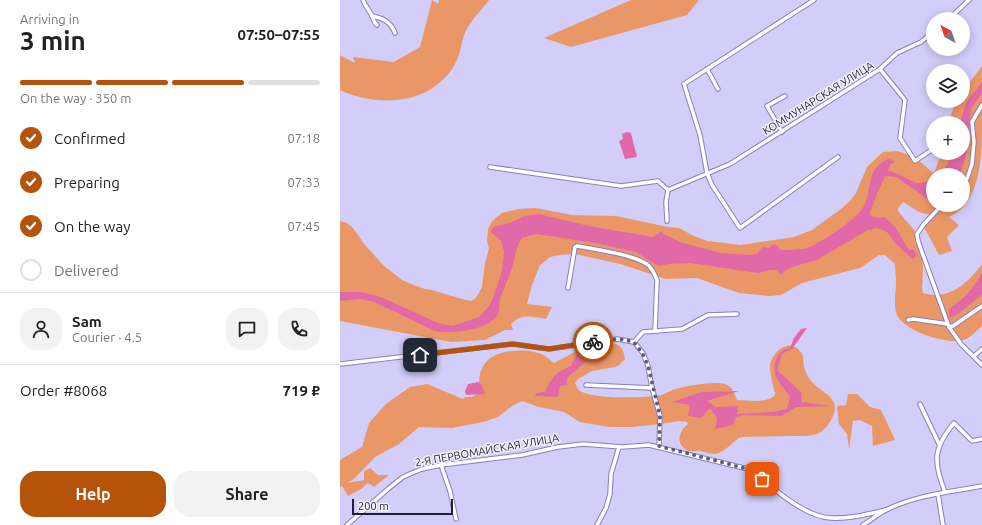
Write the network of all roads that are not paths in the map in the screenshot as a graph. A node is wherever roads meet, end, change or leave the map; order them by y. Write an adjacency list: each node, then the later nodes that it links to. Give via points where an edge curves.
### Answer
1 (364, 0): 5 (street)
2 (814, 0): 9 (street)
3 (969, 0): 4 (street)
4 (956, 12)
5 (372, 16): 6 (street, via 373,22); 7 (street, via 386,20 391,24)
6 (377, 25)
7 (394, 33)
8 (926, 38): 10 (street, КОММУНАРСКАЯ УЛИЦА, via 897,53)
9 (707, 69): 11 (street); 19 (street, via 684,84 700,135)
10 (880, 69): 14 (street, КОММУНАРСКАЯ УЛИЦА); 15 (street, via 905,100 900,138 915,161)
11 (718, 89)
12 (785, 96): 14 (street, via 767,106)
13 (981, 107): 18 (street, via 972,122 974,142)
14 (782, 132): 19 (street, КОММУНАРСКАЯ УЛИЦА, via 730,164)
15 (926, 154)
16 (838, 157): 19 (street, via 740,228)
17 (490, 167): 20 (street, via 620,186 658,181)
18 (970, 170)
19 (707, 173): 20 (street, КОММУНАРСКАЯ УЛИЦА)
20 (668, 190): 22 (street)
21 (935, 212): 27 (street, via 917,234)
22 (667, 221)
23 (568, 288): 28 (street, via 574,247 639,260 649,266 657,280)
24 (982, 306): 27 (street, via 953,326)
25 (737, 314): 28 (street, via 708,315 682,329)
26 (908, 320): 27 (street)
27 (949, 325): 31 (street, via 961,344)
28 (656, 331): 29 (street, via 643,332)
29 (634, 342): 32 (street, via 617,339 549,349 513,344); 35 (street, via 648,366)
30 (982, 349): 31 (street)
31 (974, 356): 33 (street)
32 (340, 364)
33 (982, 365)
34 (586, 385): 35 (street)
35 (652, 388): 39 (street, via 660,416)
36 (920, 404): 38 (street)
37 (982, 439): 38 (street, via 972,441 954,423)
38 (939, 444): 43 (street, via 937,459 940,480)
39 (659, 446): 40 (street, 2-Я ПЕРВОМАЙСКАЯ УЛИЦА); 45 (street, 2-Я ПЕРВОМАЙСКАЯ УЛИЦА, via 755,472 793,502 823,517 845,517)
40 (619, 447): 41 (street, 2-Я ПЕРВОМАЙСКАЯ УЛИЦА, via 596,444 570,445 522,455); 48 (street, via 611,474 608,501)
41 (441, 465): 46 (street); 47 (street, 2-Я ПЕРВОМАЙСКАЯ УЛИЦА, via 403,477)
42 (982, 486): 43 (street)
43 (945, 492): 44 (street)
44 (938, 494): 45 (street); 50 (street)
45 (886, 510): 49 (street)
46 (456, 519)
47 (347, 525)
48 (597, 525)
49 (863, 525)
50 (943, 525)

